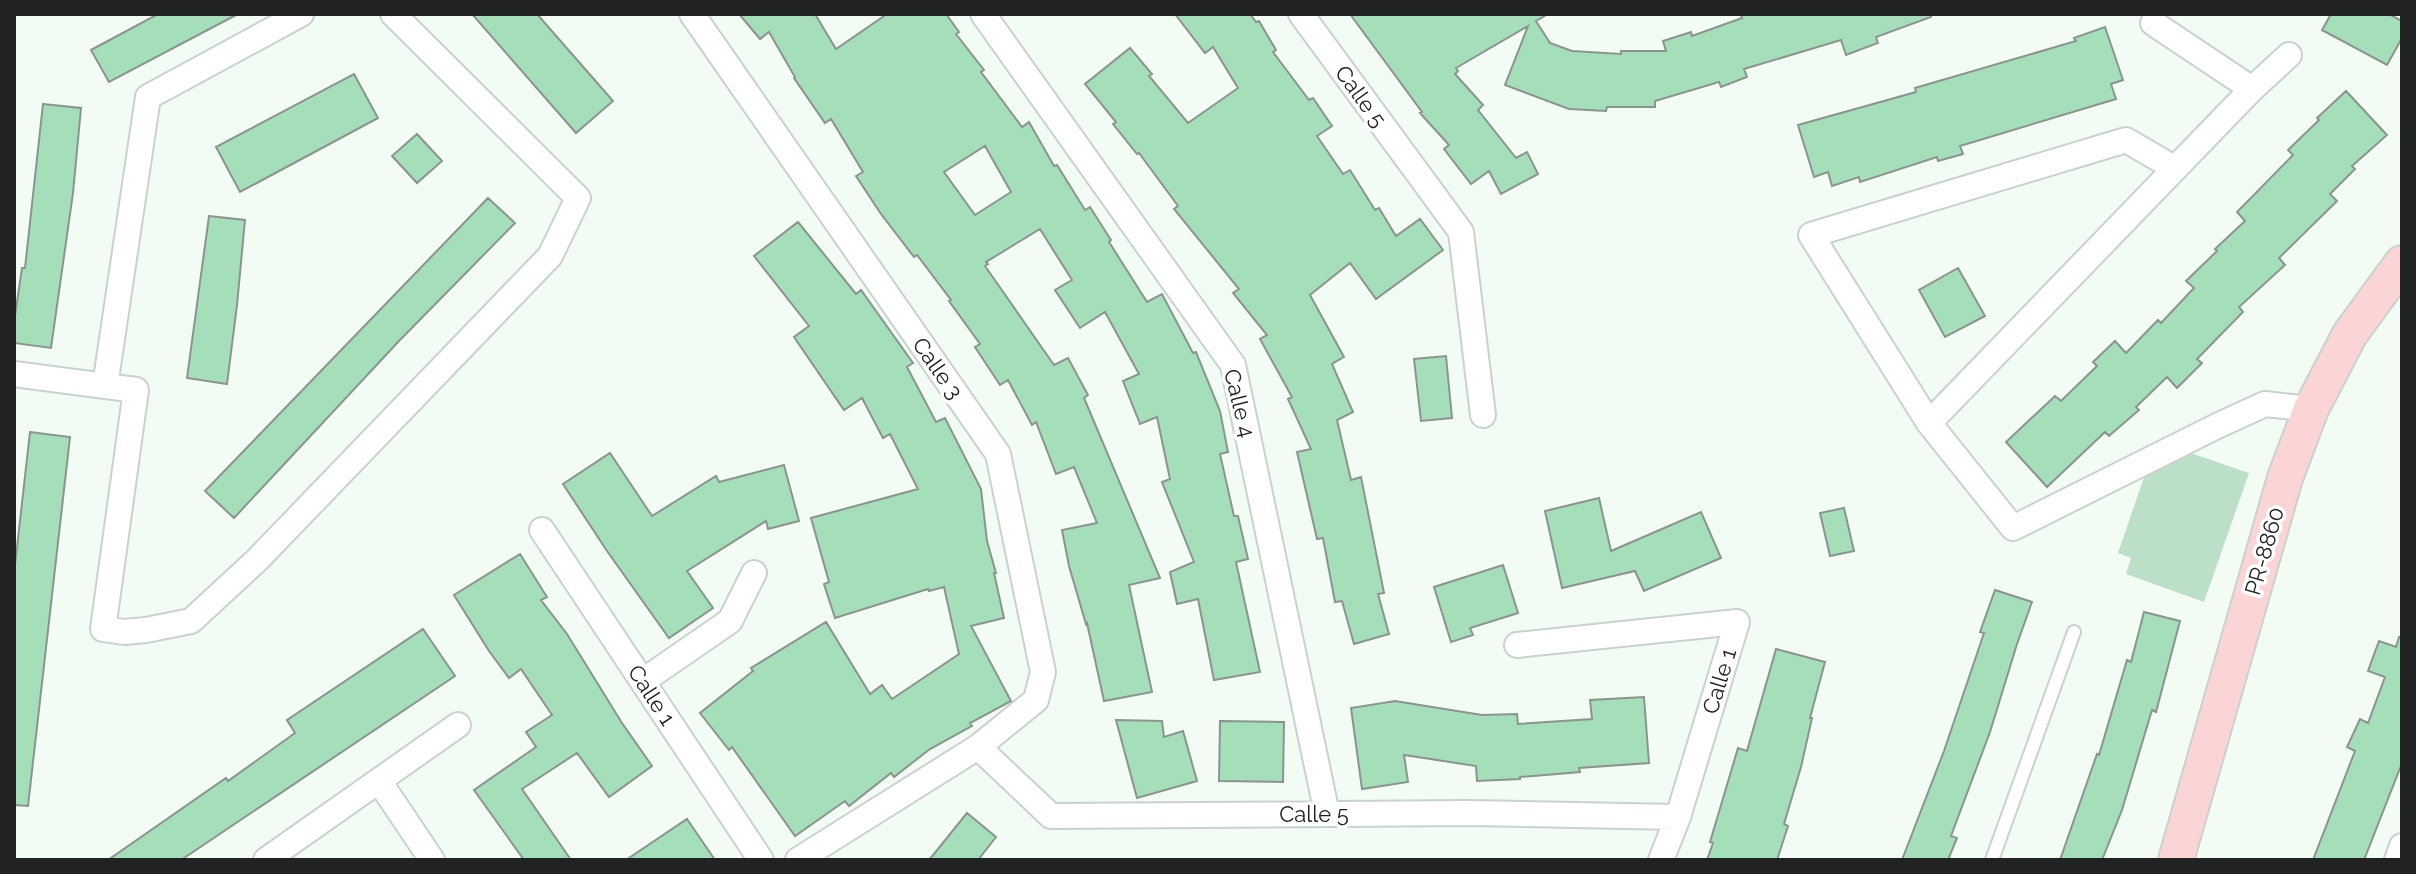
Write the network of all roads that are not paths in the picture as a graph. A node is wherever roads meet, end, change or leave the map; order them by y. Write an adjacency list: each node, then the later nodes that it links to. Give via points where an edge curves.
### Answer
1 (301, 14): 12 (street, via 148,97)
2 (393, 14): 12 (street, via 578,198 550,256 257,560 191,621 125,632 103,629 136,390)
3 (692, 14): 22 (street, Calle 3, via 998,454 1043,672 1036,700)
4 (983, 14): 24 (street, Calle 4, via 1233,365)
5 (1301, 14): 14 (street, Calle 5, via 1461,232)
6 (2153, 23): 8 (street)
7 (2289, 55): 8 (street)
8 (2252, 89): 9 (street)
9 (2174, 168): 15 (street); 15 (street, via 2126,140 1811,235)
10 (2402, 263): 13 (street, PR-8860 / PR-8860, via 2350,334)
11 (14, 374): 12 (street)
12 (105, 386)
13 (2311, 409): 15 (street, via 2265,404 2013,528); 33 (street, PR-8860 / PR-8860, via 2285,478)
14 (1483, 415)
15 (1929, 423)
16 (542, 530): 20 (street, Calle 1)
17 (754, 573): 20 (street, via 730,621)
18 (2074, 632): 32 (lane)
19 (1517, 645): 25 (street, Calle 1, via 1737,622)
20 (643, 681): 29 (street, Calle 1)
21 (458, 725): 23 (street)
22 (978, 747): 24 (street, Calle 5, via 1051,816); 30 (street, Calle 3)
23 (379, 781): 27 (street); 28 (street)
24 (1327, 814): 25 (street, Calle 5)
25 (1678, 817): 31 (street, Calle 1)
26 (2402, 846): 34 (street)
27 (266, 860)
28 (432, 860)
29 (761, 860)
30 (798, 860)
31 (1661, 860)
32 (1992, 860)
33 (2176, 860)
34 (2397, 860)

